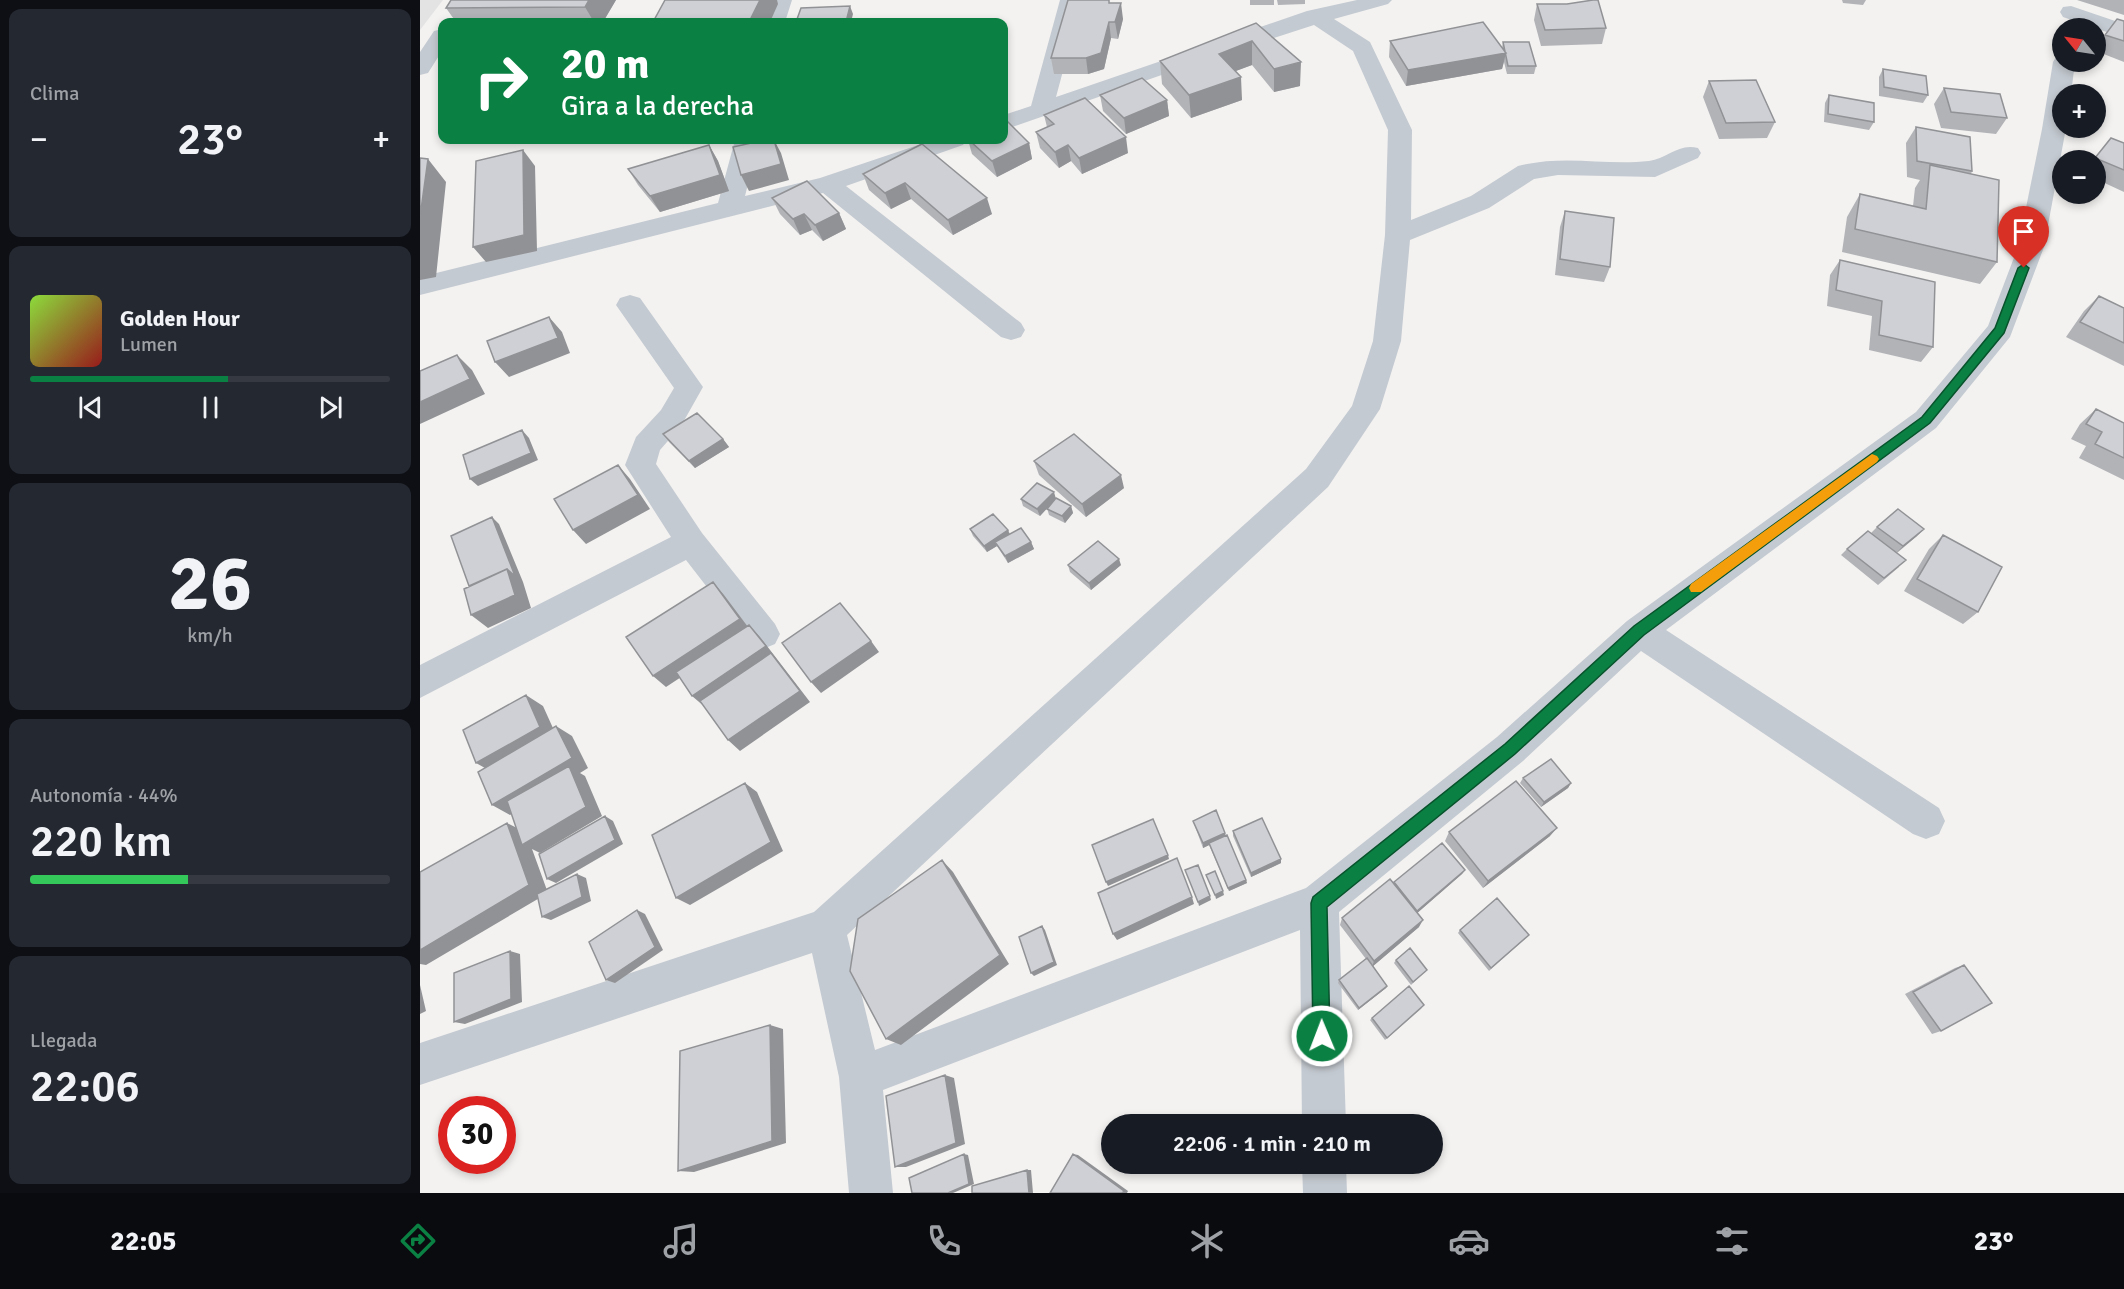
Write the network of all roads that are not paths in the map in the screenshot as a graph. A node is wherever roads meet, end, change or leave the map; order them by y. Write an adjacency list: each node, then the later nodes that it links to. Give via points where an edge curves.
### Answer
1 (781, 0): 6 (street)
2 (1071, 0): 11 (street)
3 (1382, 0): 5 (street)
4 (2070, 13): 7 (street)
5 (1316, 16): 11 (street); 18 (street, via 1362,47 1400,130)
6 (777, 18)
7 (2124, 31)
8 (438, 42): 9 (street)
9 (420, 68)
10 (2063, 72): 23 (street, via 2031,247 2000,330 1926,420)
11 (1041, 110): 12 (street)
12 (1008, 122)
13 (746, 144): 17 (street)
14 (943, 144): 16 (street)
15 (1689, 153): 18 (street, via 1655,169 1558,166 1527,172 1480,202)
16 (827, 184): 17 (street); 21 (street)
17 (730, 207): 19 (street)
18 (1398, 235): 28 (street, via 1387,341 1365,409 1317,478)
19 (420, 286)
20 (630, 305): 22 (street, via 689,387 671,418 647,445 640,465)
21 (1011, 330)
22 (691, 542): 24 (street); 25 (street)
23 (1639, 631): 26 (street); 27 (street, via 1510,749)
24 (763, 634)
25 (420, 682)
26 (1926, 821)
27 (1319, 903): 30 (street); 31 (street)
28 (826, 928): 29 (street); 30 (street)
29 (420, 1064)
30 (860, 1077): 33 (street)
31 (1324, 1114)
32 (1324, 1174): 34 (street)
33 (871, 1193)
34 (1325, 1193)

